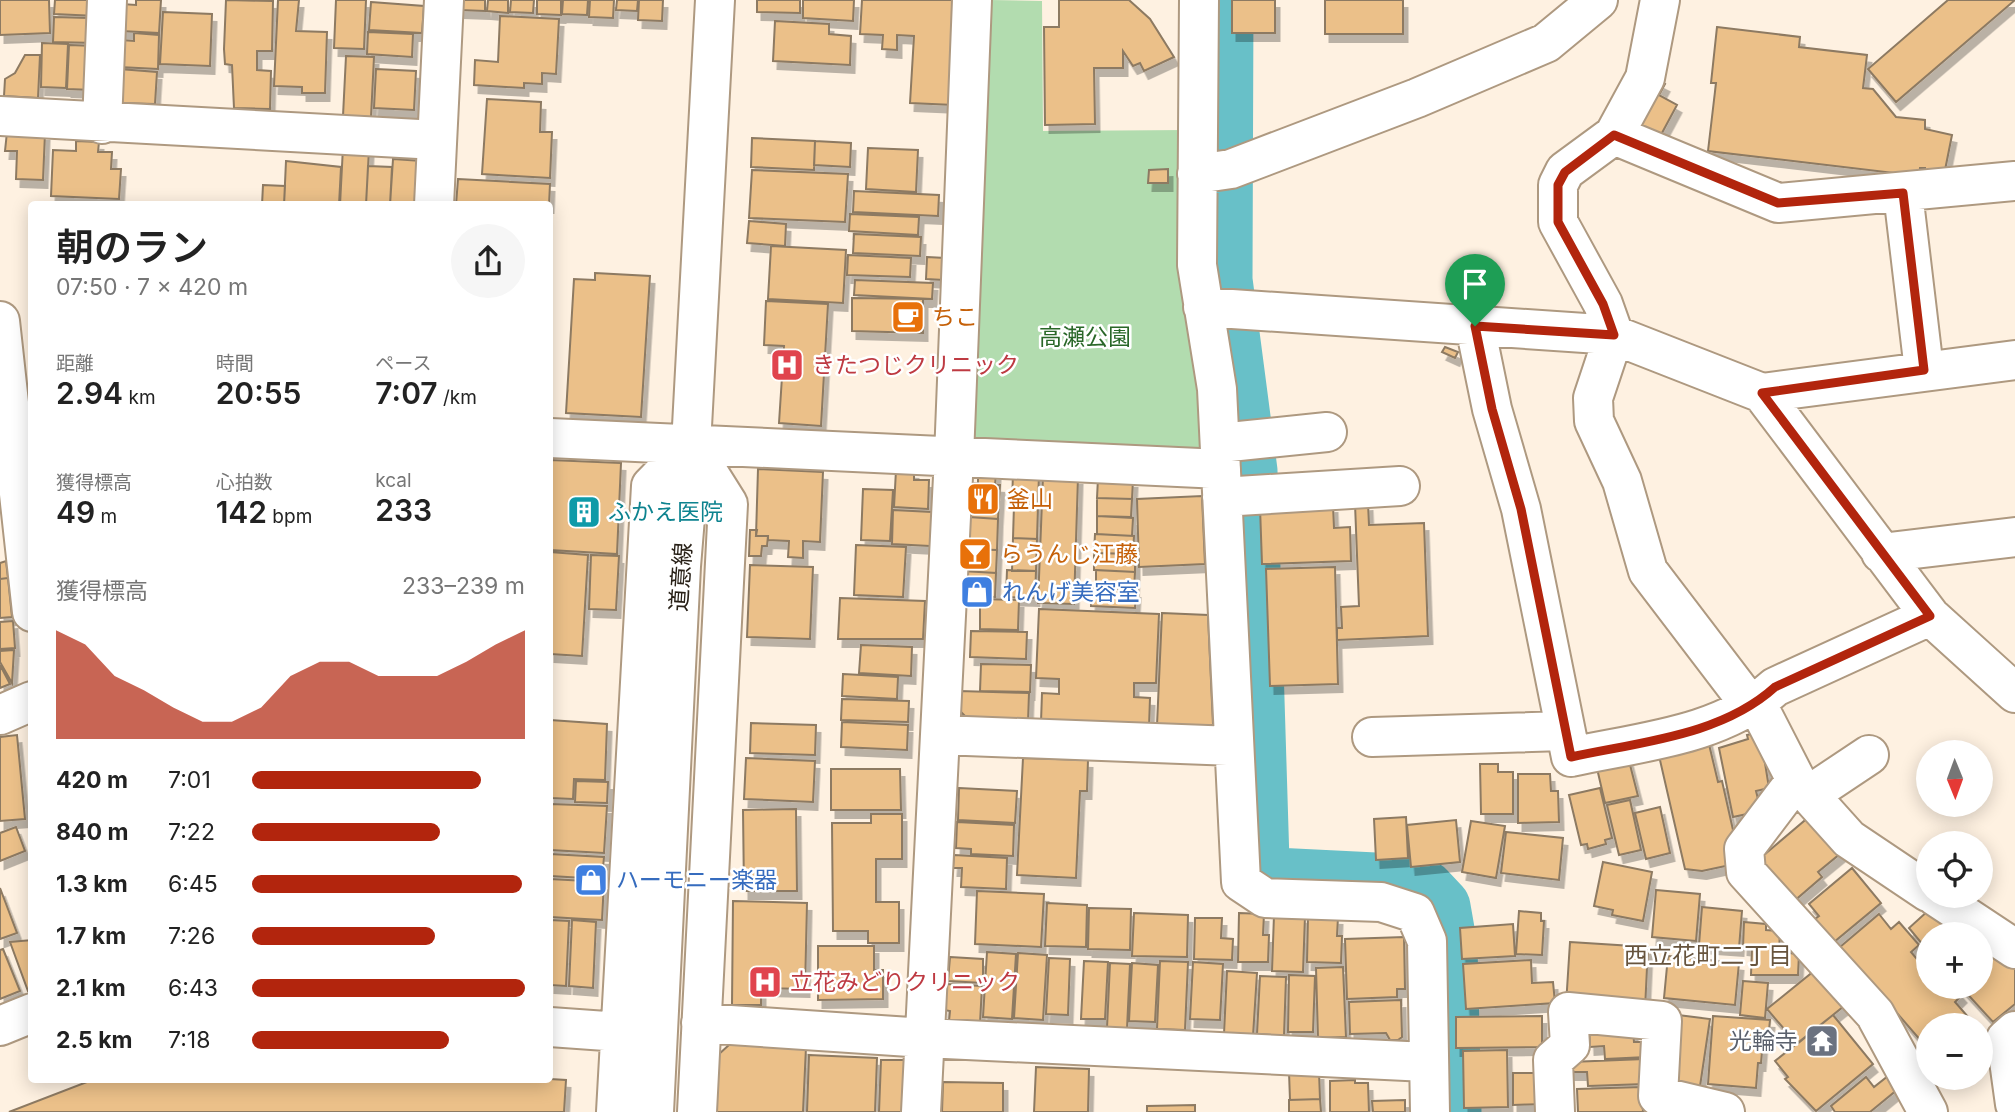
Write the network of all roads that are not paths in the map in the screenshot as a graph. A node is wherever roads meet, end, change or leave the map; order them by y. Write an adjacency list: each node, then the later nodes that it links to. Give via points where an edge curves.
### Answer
1 (107, 0): 9 (street)
2 (444, 0): 11 (street)
3 (715, 0): 26 (street, 道意線)
4 (972, 0): 27 (street)
5 (1199, 0): 12 (street)
6 (1598, 0): 12 (street, via 1546,43 1417,98)
7 (1660, 0): 10 (street, via 1645,78)
8 (0, 116): 9 (street)
9 (102, 124): 11 (street)
10 (1614, 135): 14 (street, via 1778,203); 19 (street, via 1565,172 1558,185 1558,222 1603,304)
11 (438, 140): 15 (street)
12 (1212, 172): 16 (street, via 1197,265)
13 (2015, 181): 14 (street)
14 (1903, 193): 21 (street)
15 (434, 201)
16 (1216, 308): 18 (street); 28 (street, via 1217,389)
17 (0, 321): 23 (street)
18 (1475, 326): 19 (street); 38 (street, via 1492,409 1521,509)
19 (1614, 335): 22 (street); 36 (street, via 1593,398 1594,421 1622,481 1648,571 1741,693)
20 (2015, 360): 21 (street)
21 (1924, 370): 22 (street)
22 (1762, 393): 31 (street)
23 (13, 415): 32 (street)
24 (1327, 432): 28 (street)
25 (553, 438): 26 (street)
26 (691, 445): 27 (street); 48 (street, via 728,504); 52 (street, via 651,486); 57 (street, 道意線)
27 (954, 457): 28 (street); 39 (street)
28 (1235, 470): 29 (street); 41 (street)
29 (1400, 486)
30 (2015, 537): 31 (street)
31 (1881, 553): 33 (street)
32 (28, 571)
33 (1930, 616): 34 (street); 36 (street, via 1775,687)
34 (2014, 690)
35 (28, 703): 37 (street)
36 (1757, 704): 38 (street, via 1706,726 1571,757); 43 (street)
37 (0, 715)
38 (1564, 731): 40 (street)
39 (940, 735): 41 (street); 53 (street)
40 (1372, 737)
41 (1234, 746): 54 (street, via 1241,882 1265,898 1381,902 1415,913 1427,941)
42 (1869, 755): 43 (street)
43 (1802, 788): 44 (street, via 1849,839); 63 (street, via 1744,849 1746,872 1875,1014)
44 (1916, 884)
45 (1956, 908): 46 (street)
46 (2012, 940)
47 (28, 1015): 49 (street)
48 (701, 1023): 53 (street); 58 (street)
49 (0, 1026)
50 (553, 1027): 52 (street)
51 (2015, 1031): 55 (street, via 2006,1039)
52 (620, 1032): 56 (street)
53 (925, 1038): 54 (street); 59 (street)
54 (1427, 1062): 60 (street)
55 (2015, 1104)
56 (616, 1112)
57 (654, 1112)
58 (697, 1112)
59 (921, 1112)
60 (1430, 1112)
61 (1555, 1112): 62 (street, via 1553,1060 1570,1045 1568,1012 1662,1021 1658,1096)
62 (1725, 1112)
63 (1928, 1112)

